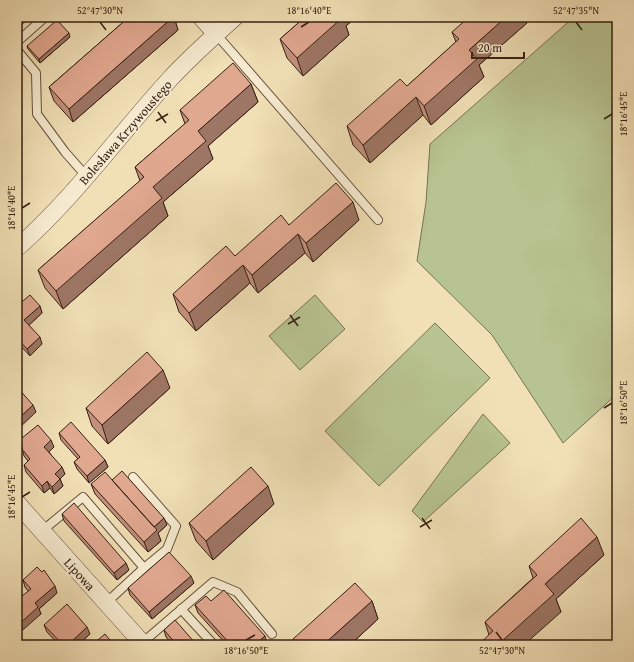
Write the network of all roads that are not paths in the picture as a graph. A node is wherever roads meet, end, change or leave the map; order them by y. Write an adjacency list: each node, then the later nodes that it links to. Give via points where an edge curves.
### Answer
1 (201, 17): 4 (street)
2 (235, 17): 4 (street, Bolesława Krzywoustego)
3 (44, 18): 5 (lane)
4 (216, 34): 7 (street, Bolesława Krzywoustego, via 170,79); 8 (lane)
5 (17, 42)
6 (17, 50): 7 (lane, via 36,73 37,114)
7 (87, 177): 9 (street, Bolesława Krzywoustego, via 42,227)
8 (378, 220)
9 (17, 248)
10 (133, 477): 13 (lane, via 176,526 167,549)
11 (17, 504): 12 (street, Lipowa)
12 (42, 532): 13 (lane, via 83,497); 14 (street, Lipowa)
13 (144, 568): 14 (lane)
14 (106, 603): 17 (street, Lipowa)
15 (181, 609): 16 (lane, via 212,582 236,592); 17 (lane); 18 (lane)
16 (272, 634)
17 (143, 644)
18 (214, 645)

